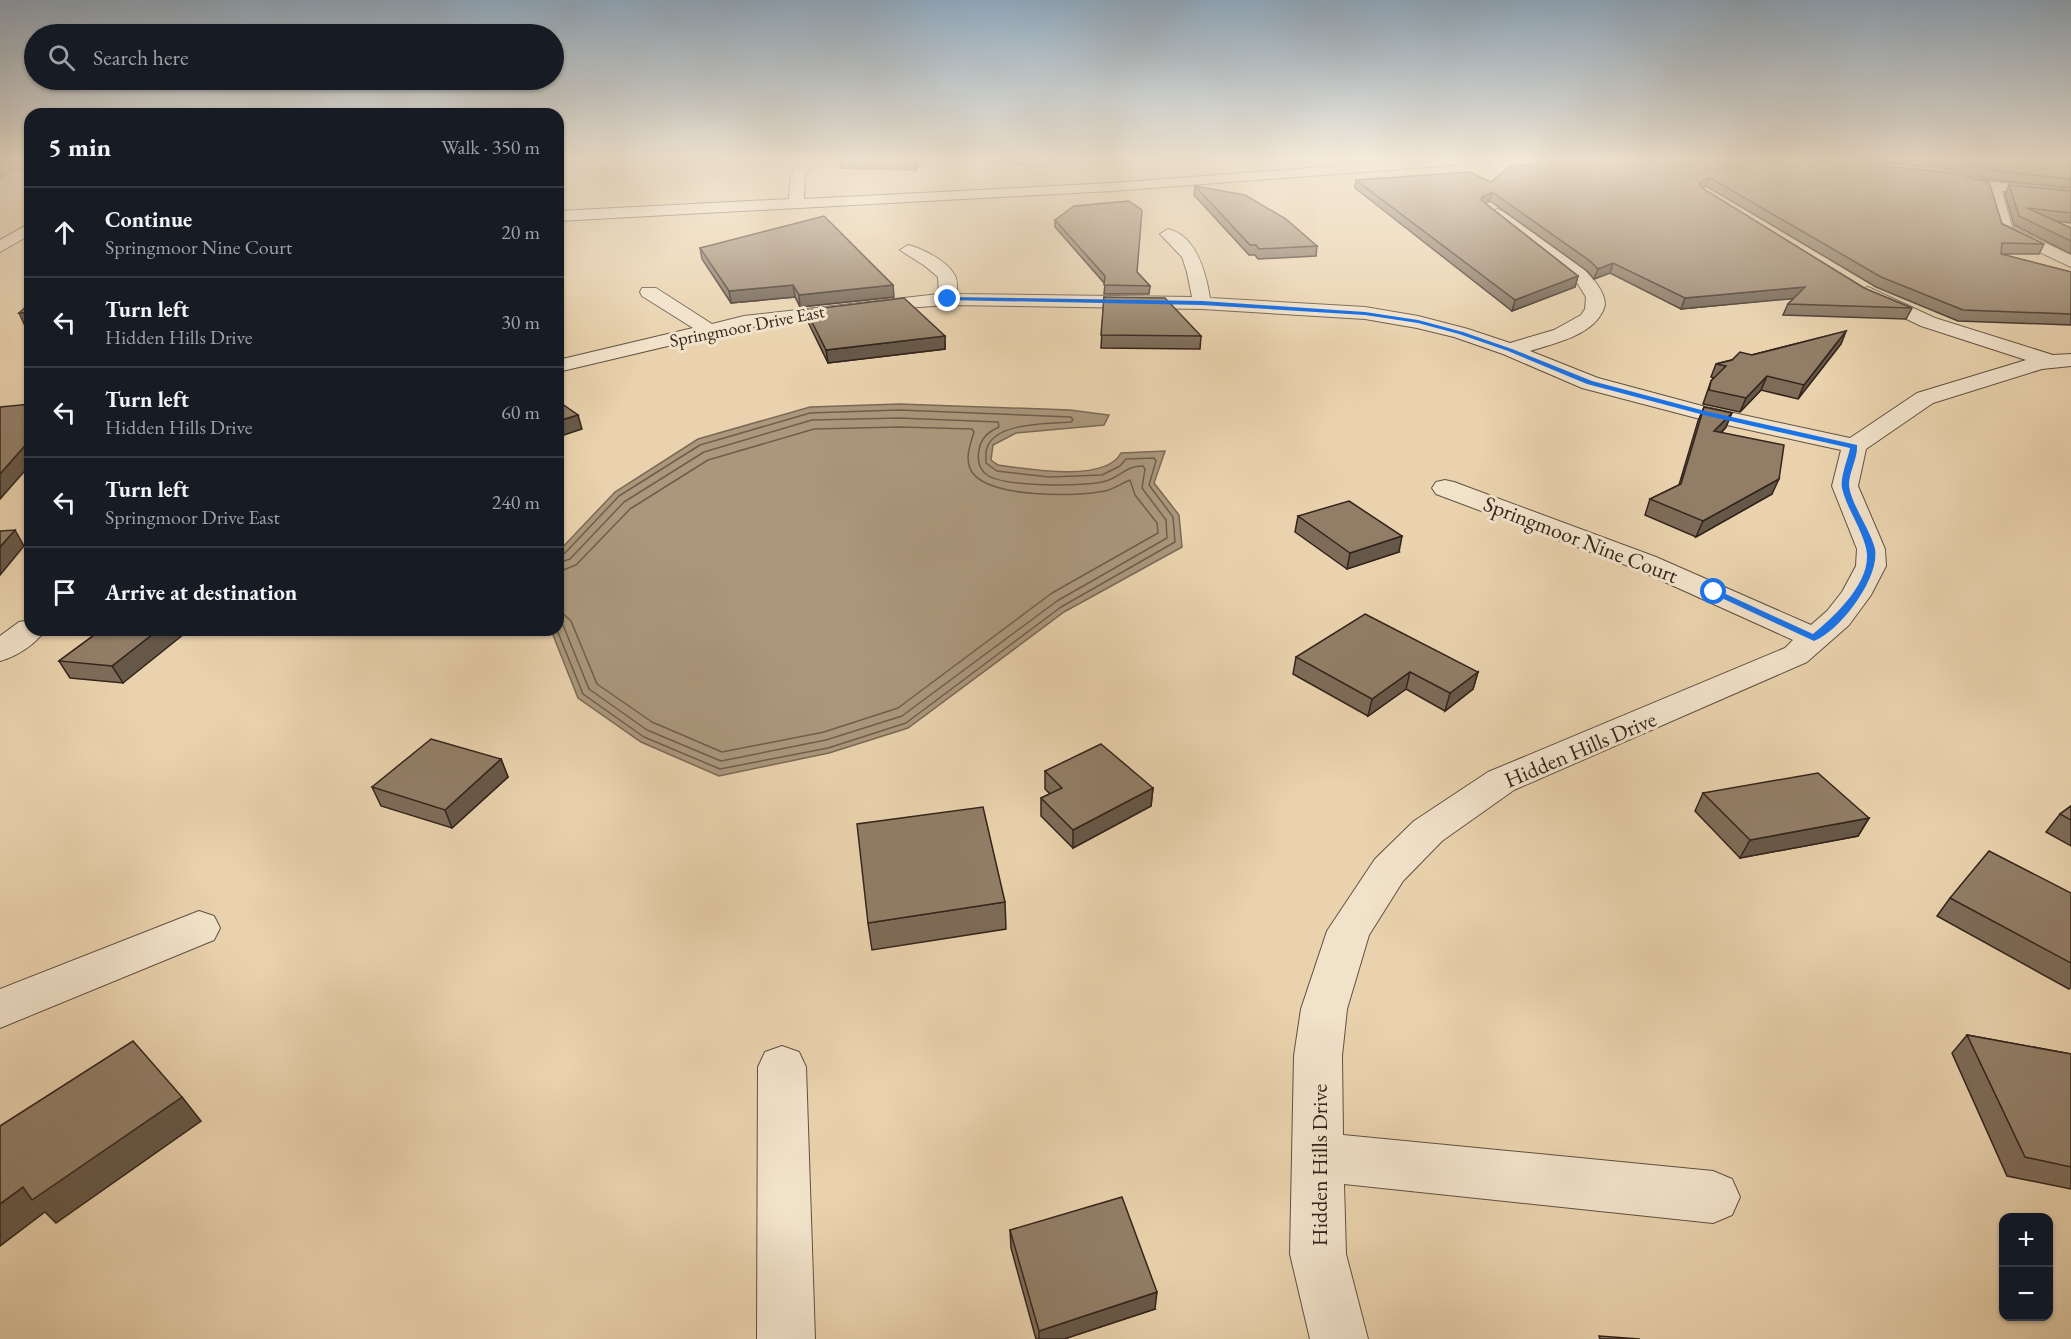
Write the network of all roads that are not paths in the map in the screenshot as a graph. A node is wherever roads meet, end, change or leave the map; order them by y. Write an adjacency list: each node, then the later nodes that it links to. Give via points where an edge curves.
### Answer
1 (1505, 220): 14 (street, via 1580,277 1593,291 1596,301 1594,311 1582,323)
2 (2002, 220): 8 (street, via 2005,230)
3 (24, 232): 6 (street)
4 (1168, 234): 12 (street, via 1195,262)
5 (24, 241): 6 (street)
6 (4, 244)
7 (908, 250): 11 (street, via 947,276)
8 (2071, 262)
9 (1849, 281): 15 (street, via 1928,322)
10 (650, 292): 13 (street)
11 (948, 299): 12 (street, Springmoor Drive East); 13 (street, Springmoor Drive East, via 829,310)
12 (1202, 303): 14 (street, Springmoor Drive East, via 1365,313 1418,322)
13 (709, 330): 16 (street, Springmoor Drive East)
14 (1510, 350): 17 (street, Springmoor Drive East, via 1590,383)
15 (2061, 361): 17 (street, via 1925,398)
16 (564, 365)
17 (1854, 446): 20 (street, Hidden Hills Drive, via 1845,486 1871,549 1871,566 1850,603)
18 (1445, 488): 20 (street, Springmoor Nine Court, via 1646,563)
19 (24, 633): 21 (street)
20 (1814, 638): 25 (street, Hidden Hills Drive, via 1796,655 1751,676 1501,781 1428,831 1389,870 1349,931 1324,1009 1318,1056)
21 (0, 651)
22 (199, 928): 23 (street)
23 (0, 1009)
24 (783, 1068): 27 (street)
25 (1319, 1157): 26 (street); 28 (street, Hidden Hills Drive, via 1318,1254)
26 (1713, 1197)
27 (786, 1339)
28 (1339, 1339)

